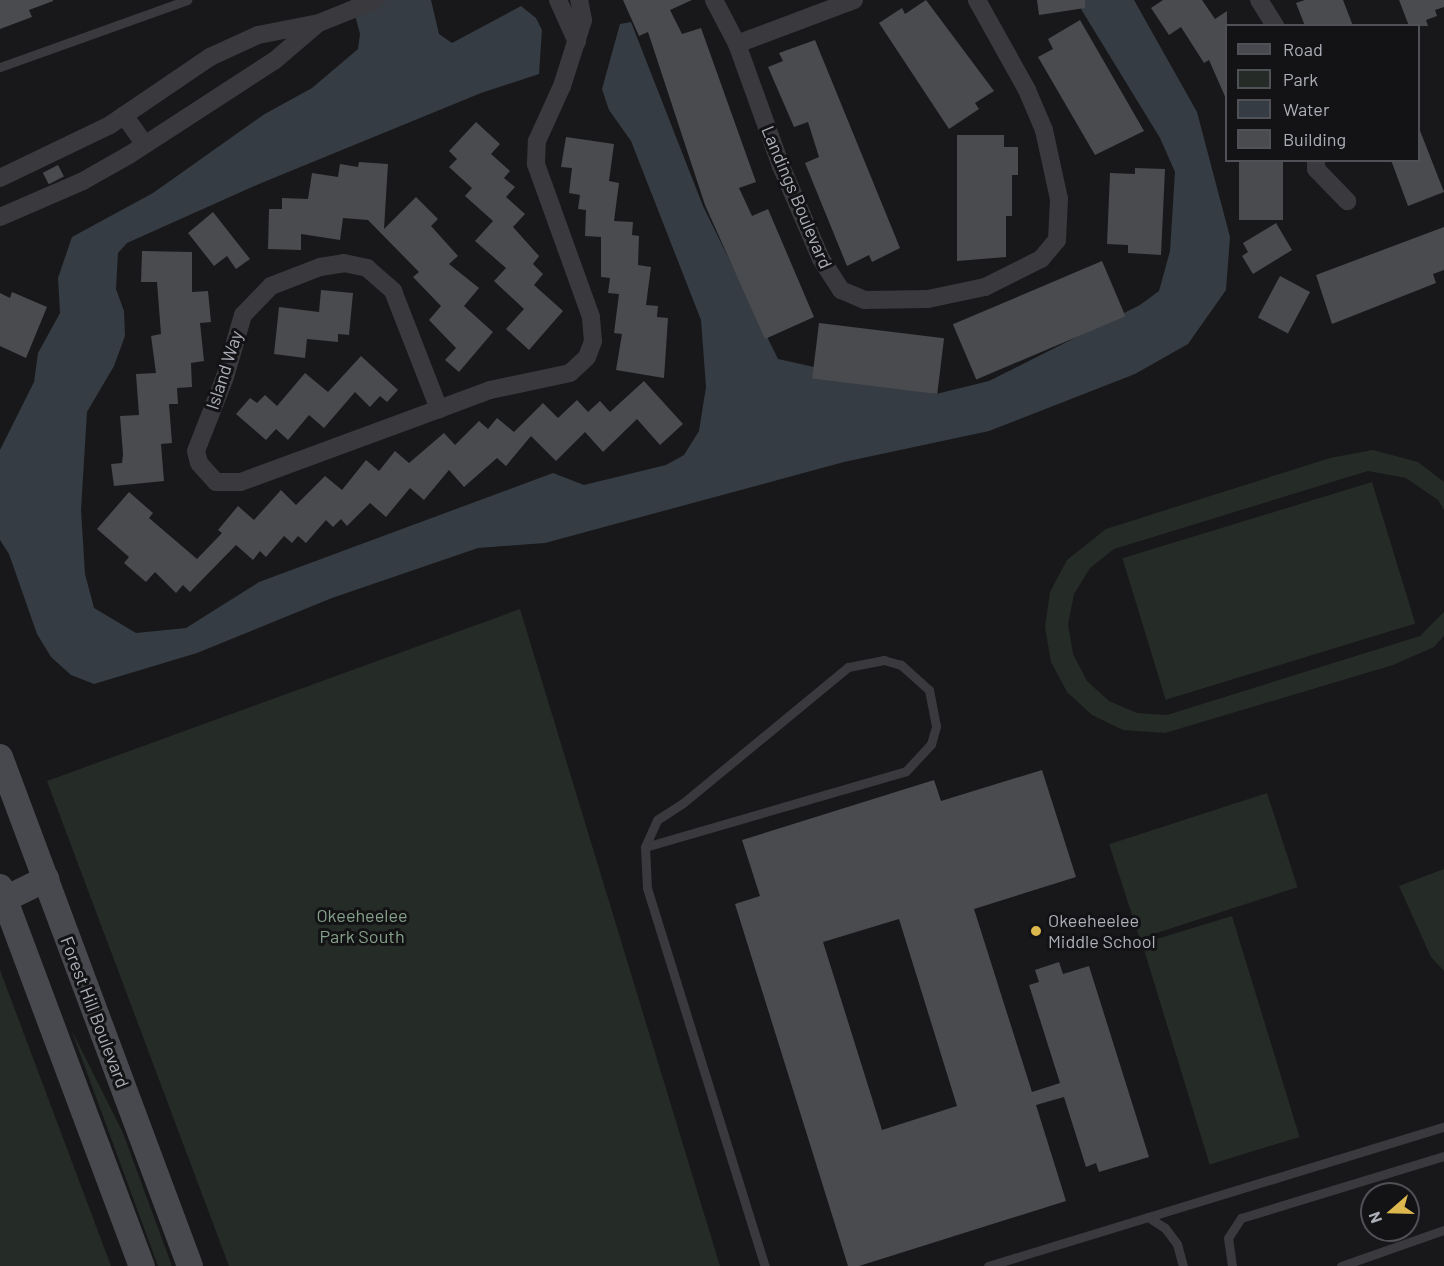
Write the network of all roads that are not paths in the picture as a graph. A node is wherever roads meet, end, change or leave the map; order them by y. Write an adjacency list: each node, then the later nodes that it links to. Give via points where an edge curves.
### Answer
1 (187, 0): 13 (lane)
2 (376, 0): 9 (street)
3 (558, 0): 11 (street)
4 (579, 0): 11 (street, Island Way, via 583,20)
5 (714, 0): 12 (street, Landings Boulevard)
6 (854, 0): 12 (street)
7 (977, 0): 12 (street, Landings Boulevard, via 1027,90 1044,130 1055,171 1060,227 1051,251 1041,259 957,295 865,300 842,290 820,259)
8 (1259, 0): 10 (street)
9 (319, 23): 14 (street, via 258,35 210,57); 15 (street, via 274,61)
10 (1274, 24)
11 (577, 42): 20 (street, Island Way, via 537,141 536,164 591,316 593,341 587,357 570,373 490,390)
12 (737, 44)
13 (0, 68)
14 (124, 115): 15 (street); 17 (street, via 66,149)
15 (144, 144): 19 (street, via 83,181)
16 (1316, 162): 18 (street, via 1316,169)
17 (0, 178)
18 (1347, 201)
19 (0, 217)
20 (439, 409): 20 (street, Island Way, via 241,482 216,482 199,464 199,438 222,386 243,315 271,286 332,263 367,268 393,291)
21 (0, 757): 23 (main road, Forest Hill Boulevard)
22 (645, 847): 22 (lane, via 906,771 931,744 936,726 928,690 902,665 884,660 848,667 684,803 657,820); 31 (lane, via 647,888)
23 (46, 879): 24 (main road); 30 (main road, Forest Hill Boulevard)
24 (2, 893): 29 (main road)
25 (1444, 1127): 27 (lane)
26 (1444, 1156): 34 (lane, via 1241,1218 1228,1238)
27 (1148, 1217): 32 (lane); 33 (lane, via 1165,1228 1177,1244)
28 (1444, 1230): 35 (lane)
29 (142, 1266)
30 (190, 1266)
31 (765, 1266)
32 (988, 1266)
33 (1183, 1266)
34 (1232, 1266)
35 (1341, 1266)

